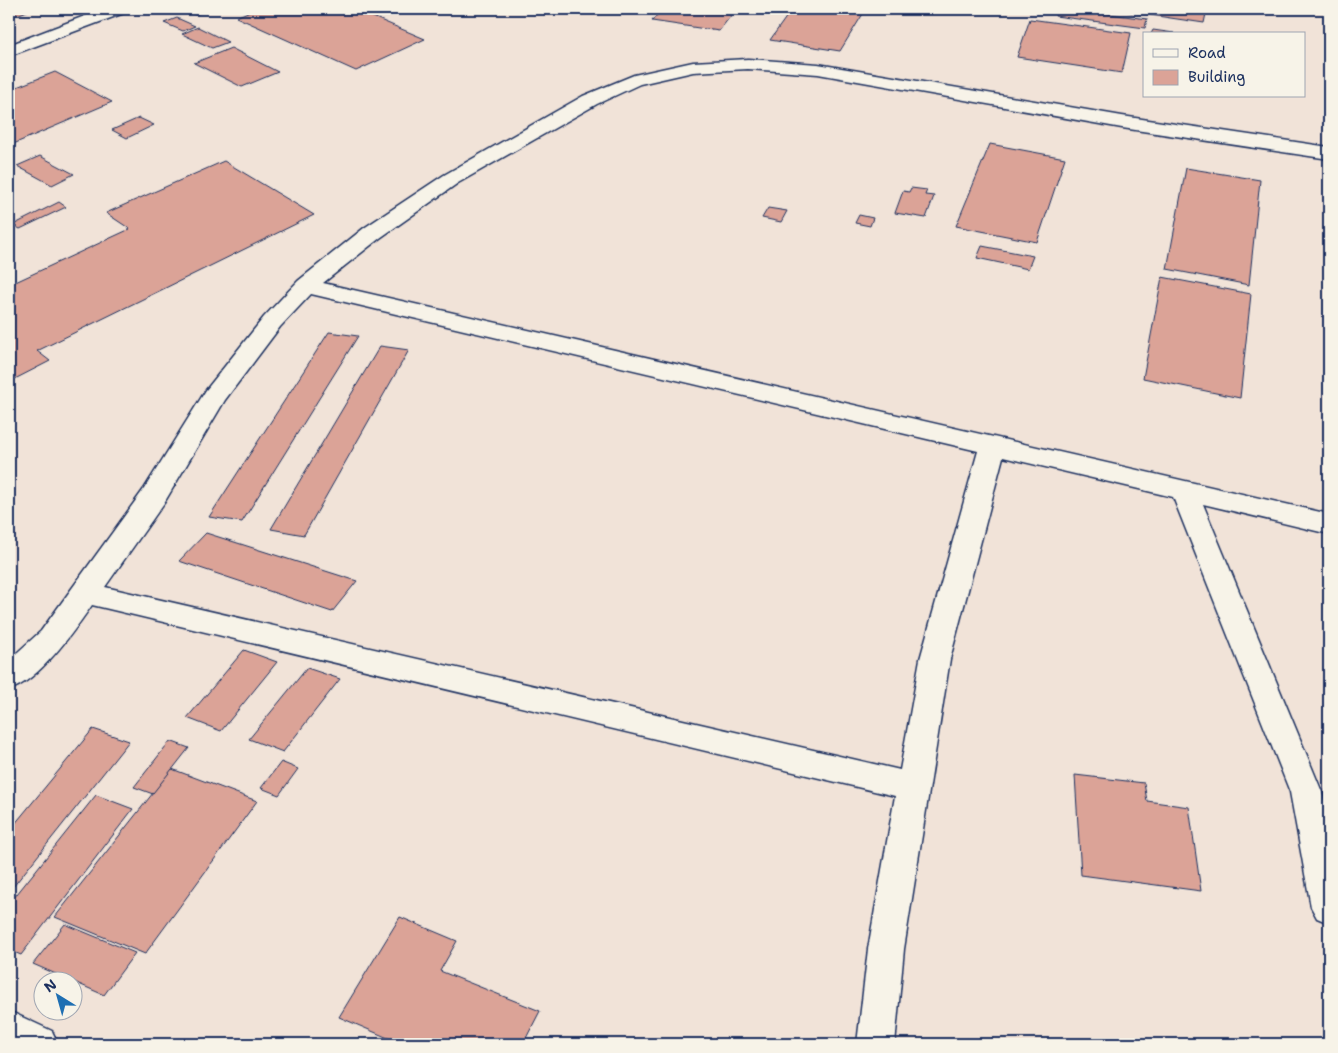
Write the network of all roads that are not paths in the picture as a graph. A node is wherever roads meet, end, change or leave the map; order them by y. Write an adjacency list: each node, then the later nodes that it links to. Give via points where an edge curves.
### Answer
1 (118, 9): 2 (street)
2 (9, 51)
3 (1329, 153): 4 (street, via 1122,122 818,69 748,64 693,67 634,80 542,127 451,179 372,233)
4 (306, 286): 5 (street); 8 (street, via 272,322 215,396 154,496)
5 (993, 446): 6 (street); 10 (street, via 936,659)
6 (1184, 490): 7 (street); 11 (street, via 1306,792)
7 (1329, 524)
8 (85, 593): 9 (street, via 52,639); 10 (street)
9 (9, 678)
10 (914, 787): 14 (street, via 886,949)
11 (1329, 907)
12 (9, 1029): 13 (street)
13 (39, 1044)
14 (876, 1044)

